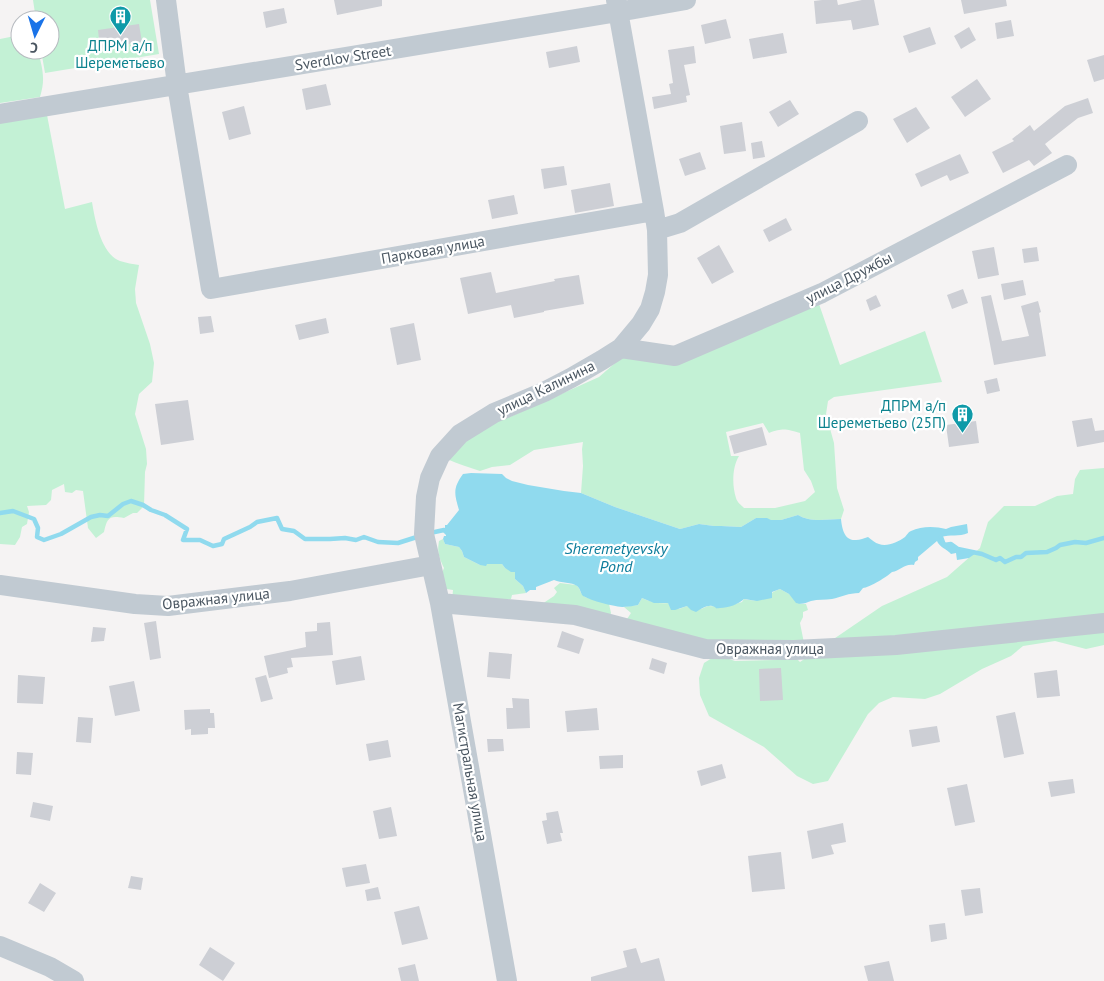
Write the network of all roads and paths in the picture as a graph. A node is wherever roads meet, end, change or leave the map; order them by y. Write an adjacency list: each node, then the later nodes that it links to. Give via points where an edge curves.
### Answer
1 (166, 0): 4 (street)
2 (686, 0): 3 (street, Sverdlov Street)
3 (617, 6): 4 (street, Sverdlov Street); 8 (street, улица Калинина)
4 (177, 85): 5 (street, Sverdlov Street); 8 (street, Парковая улица, via 211,289)
5 (0, 114)
6 (858, 121): 9 (street, via 680,223)
7 (1067, 165): 10 (street, улица Дружбы, via 822,293 675,356)
8 (654, 210): 9 (street, улица Калинина)
9 (657, 230): 10 (street, улица Калинина, via 658,275 650,309)
10 (620, 348): 11 (street, улица Калинина, via 572,378 494,414 460,434 440,456 426,497 424,534)
11 (431, 564): 12 (street, Овражная улица, via 290,591 168,606); 13 (street, Магистральная улица)
12 (0, 585)
13 (440, 603): 14 (street, Овражная улица, via 575,615 705,649 794,650 896,645); 17 (street, Магистральная улица)
14 (1104, 622)
15 (0, 946): 16 (street)
16 (74, 981)
17 (507, 981)

